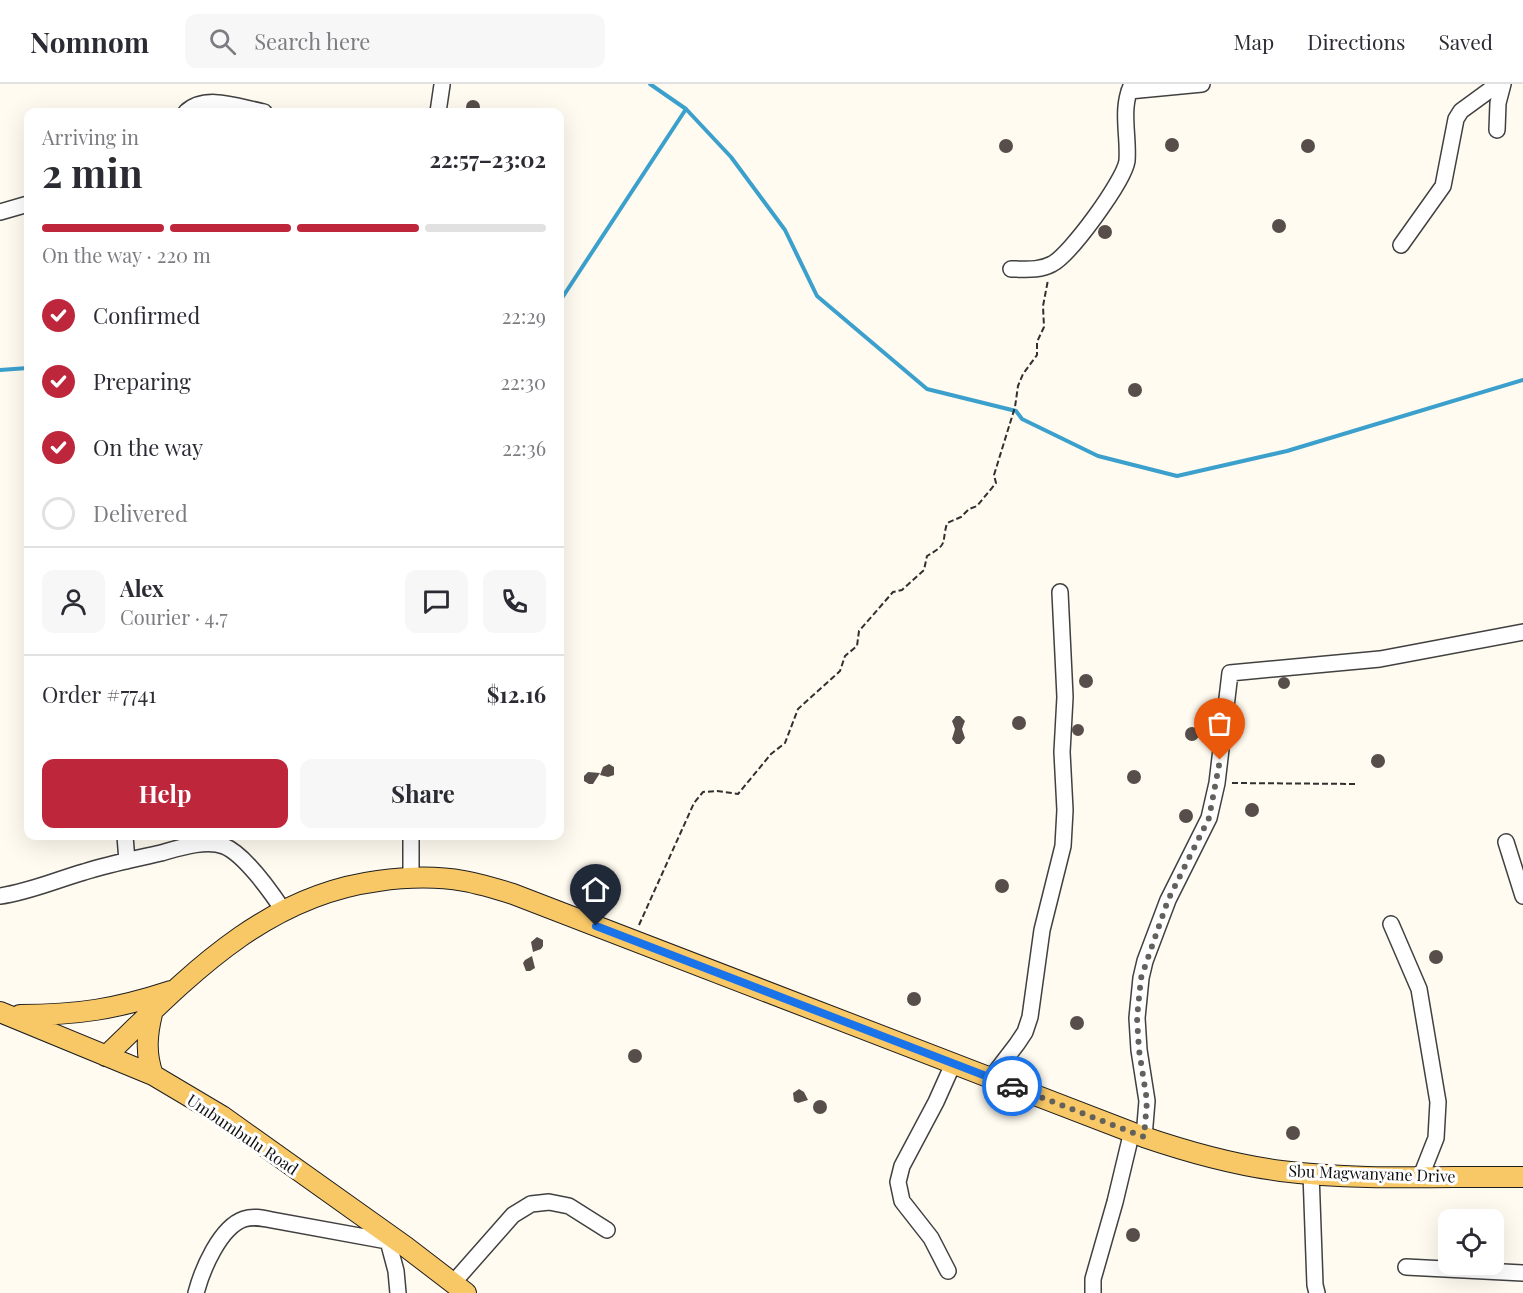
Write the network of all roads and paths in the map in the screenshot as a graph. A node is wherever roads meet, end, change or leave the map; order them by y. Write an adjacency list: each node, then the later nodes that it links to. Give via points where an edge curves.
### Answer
1 (1202, 84): 5 (street)
2 (1498, 84): 12 (street, via 1456,119 1443,186)
3 (1503, 84): 9 (street)
4 (442, 85): 8 (street)
5 (1130, 87): 13 (street, via 1124,170 1072,248)
6 (194, 108): 7 (street, via 214,102)
7 (244, 108)
8 (439, 108)
9 (1497, 130)
10 (24, 205): 11 (street)
11 (0, 212)
12 (1401, 245)
13 (1050, 265): 14 (street); 28 (path, via 1043,306 1044,327 1036,342 1036,355 1018,386 993,488 977,506 948,523 942,547 927,556 924,570 903,590 894,592 859,631 857,646 845,656 840,671 798,709 785,743 738,794 703,792 694,803)
14 (1011, 269)
15 (1060, 592): 35 (street, via 1065,697 1063,846 1042,930 1030,1017 1025,1032)
16 (1523, 633): 17 (street, via 1380,659 1230,673)
17 (1217, 783): 18 (path); 36 (street, via 1209,818 1168,900 1141,978 1137,1018 1147,1101)
18 (1358, 784)
19 (125, 840): 22 (street)
20 (411, 840): 23 (street)
21 (1506, 842): 25 (street)
22 (127, 861): 24 (street); 26 (street, via 198,845 226,846 261,880)
23 (411, 878): 26 (main road, Sbu Magwanyane Drive, via 358,883 322,892); 28 (main road, Sbu Magwanyane Drive, via 464,881 513,894)
24 (0, 896)
25 (1523, 896)
26 (284, 910): 29 (main road, Sbu Magwanyane Drive, via 219,951)
27 (1391, 924): 38 (street, via 1419,989 1438,1102 1436,1138)
28 (633, 940): 33 (main road, Sbu Magwanyane Drive)
29 (175, 990): 30 (main road, Sbu Magwanyane Drive); 31 (main road, via 78,1014)
30 (153, 1010): 32 (main road, Sbu Magwanyane Drive); 34 (main road, via 147,1047)
31 (4, 1013): 32 (main road, Umbumbulu Road)
32 (106, 1056): 34 (main road, Umbumbulu Road)
33 (953, 1064): 35 (main road, Sbu Magwanyane Drive); 43 (street, via 902,1166 898,1182 902,1201 931,1238)
34 (153, 1075): 41 (main road, Umbumbulu Road, via 222,1116)
35 (991, 1078): 36 (main road, Sbu Magwanyane Drive)
36 (1138, 1134): 37 (main road, Sbu Magwanyane Drive, via 1189,1152); 48 (street, via 1093,1278)
37 (1311, 1173): 38 (main road, Sbu Magwanyane Drive); 49 (street)
38 (1421, 1176): 39 (main road, Sbu Magwanyane Drive)
39 (1523, 1177)
40 (607, 1230): 45 (street, via 569,1206 531,1204 513,1215)
41 (394, 1243): 45 (main road, Umbumbulu Road); 46 (street, via 246,1218 227,1230); 47 (street)
42 (1406, 1267): 44 (street)
43 (948, 1271)
44 (1523, 1273)
45 (459, 1288)
46 (196, 1293)
47 (398, 1293)
48 (1093, 1293)
49 (1317, 1293)

